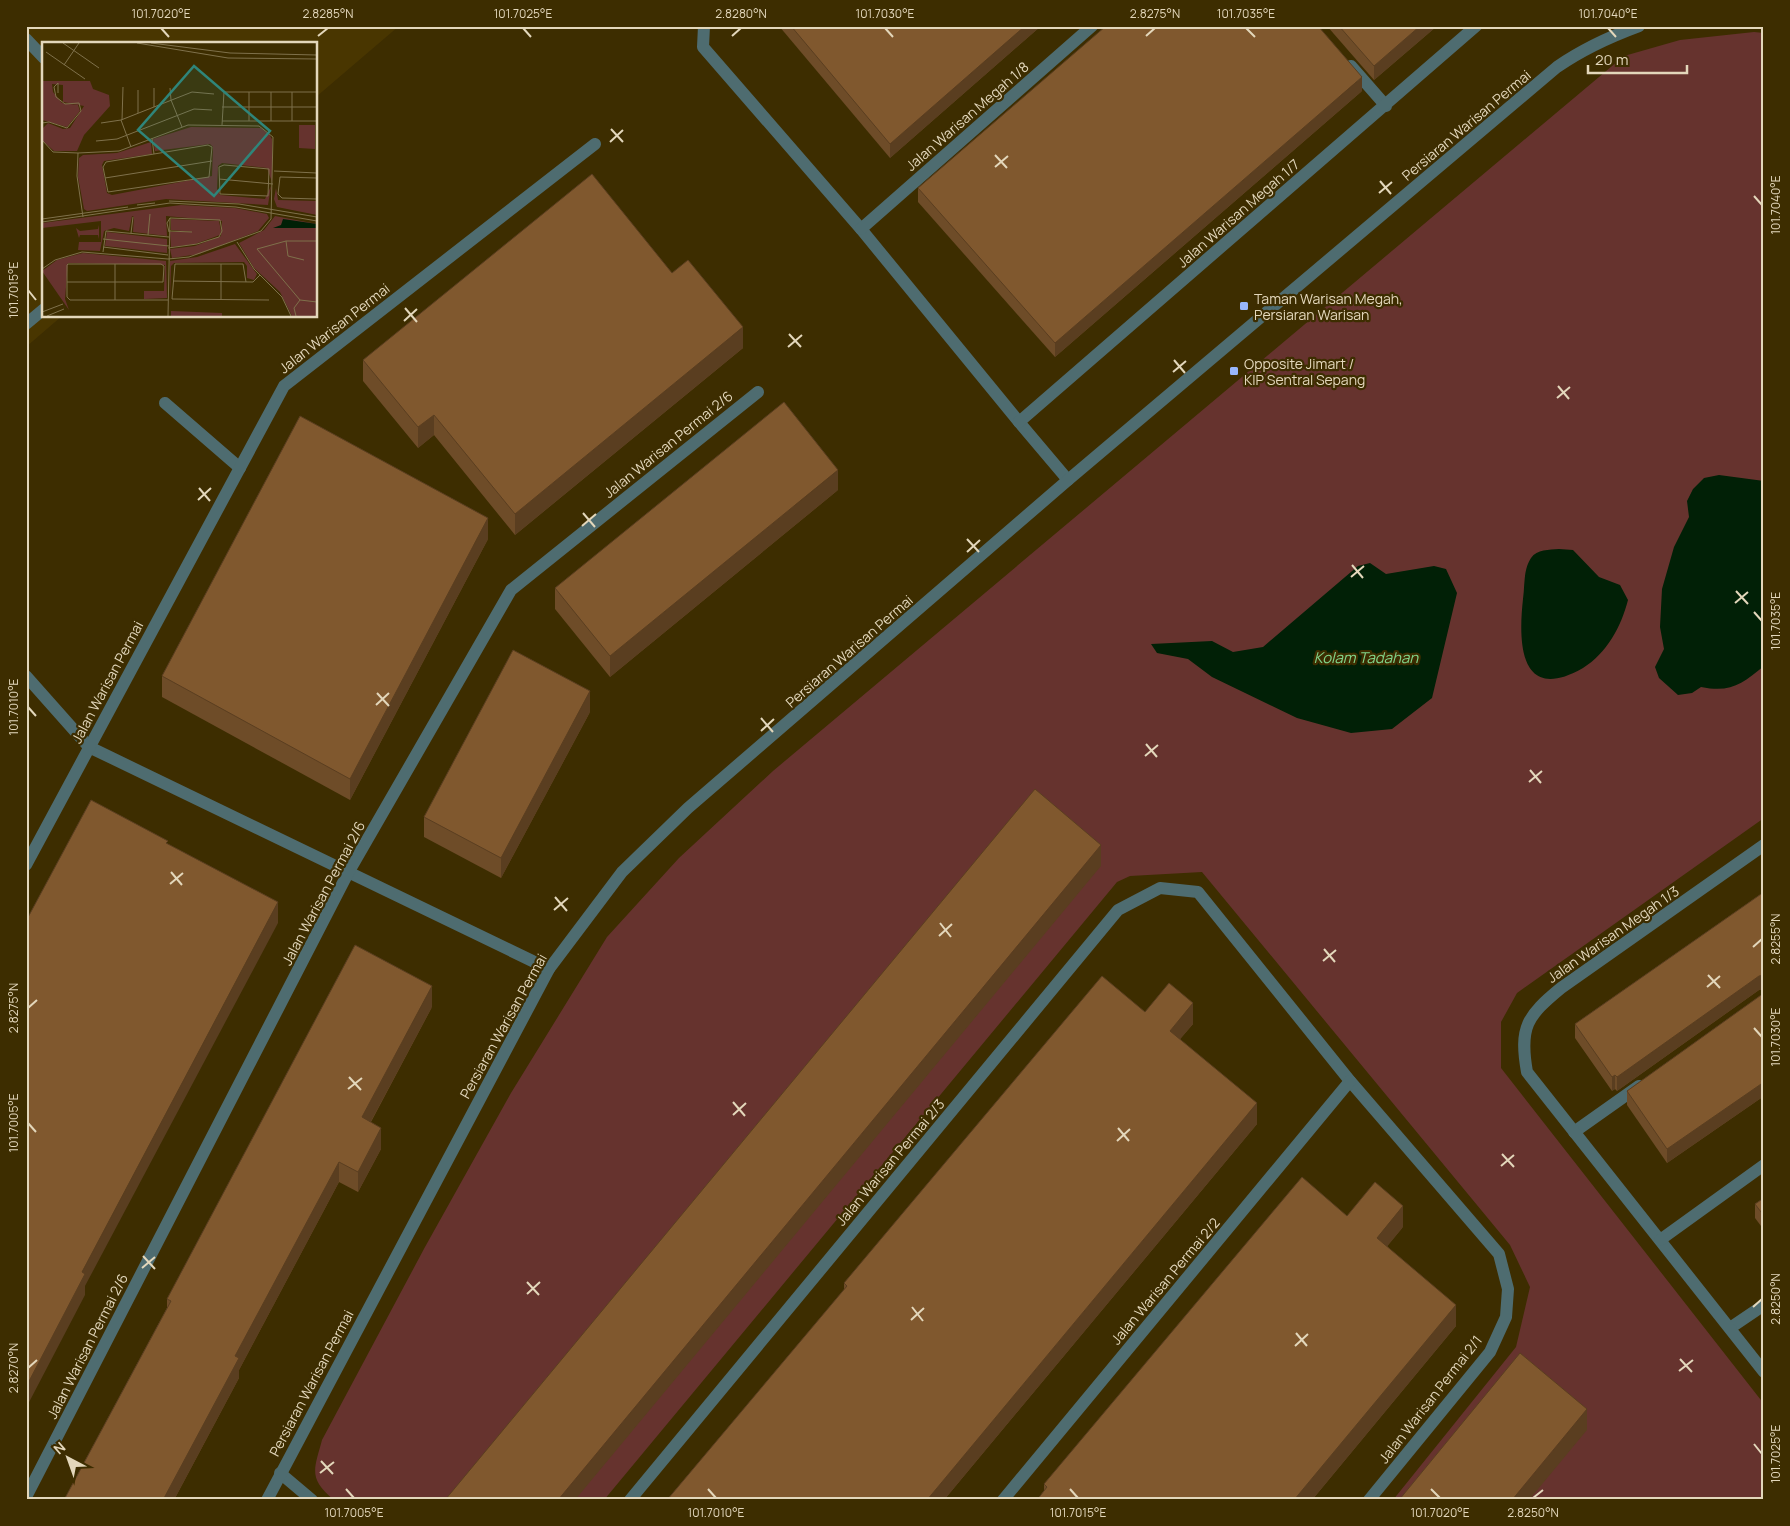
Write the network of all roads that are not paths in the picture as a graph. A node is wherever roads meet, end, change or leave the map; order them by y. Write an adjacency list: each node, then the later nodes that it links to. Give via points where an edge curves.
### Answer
1 (704, 26): 10 (street, via 703,47)
2 (1092, 26): 10 (street, Jalan Warisan Megah 1/8)
3 (1476, 26): 8 (street, Jalan Warisan Megah 1/7)
4 (1639, 26): 17 (street, Persiaran Warisan Permai, via 1581,51 1557,67)
5 (26, 39): 7 (street)
6 (1342, 55): 8 (street)
7 (42, 56)
8 (1386, 106): 15 (street, Jalan Warisan Megah 1/7)
9 (595, 144): 16 (street, Jalan Warisan Permai, via 284,386)
10 (861, 229): 15 (street)
11 (42, 311): 12 (street)
12 (26, 324)
13 (758, 392): 22 (street, Jalan Warisan Permai 2/6, via 511,590)
14 (165, 404): 16 (street)
15 (1018, 422): 17 (street)
16 (240, 468): 19 (street, Jalan Warisan Permai)
17 (1068, 480): 23 (street, Persiaran Warisan Permai, via 688,808 622,872)
18 (26, 676): 19 (street)
19 (89, 746): 21 (street, Jalan Warisan Permai); 22 (street)
20 (1764, 845): 26 (street, Jalan Warisan Megah 1/3, via 1535,1009 1526,1026 1523,1050 1526,1072)
21 (26, 865)
22 (348, 873): 23 (street); 33 (street, Jalan Warisan Permai 2/6)
23 (549, 969): 32 (street, Persiaran Warisan Permai)
24 (1653, 1076): 26 (street)
25 (1350, 1081): 36 (street, Jalan Warisan Permai 2/3, via 1198,892 1160,888 1118,910); 37 (street, Jalan Warisan Permai 2/2); 38 (street, Jalan Warisan Permai 2/1, via 1499,1254 1508,1289 1506,1317 1490,1352)
26 (1574, 1132): 28 (street)
27 (1764, 1165): 28 (street)
28 (1660, 1240): 30 (street)
29 (1764, 1305): 30 (street)
30 (1730, 1328): 31 (street)
31 (1764, 1372)
32 (280, 1473): 34 (street, Persiaran Warisan Permai); 35 (street)
33 (26, 1497)
34 (267, 1500)
35 (312, 1500)
36 (630, 1500)
37 (1003, 1500)
38 (1369, 1500)

